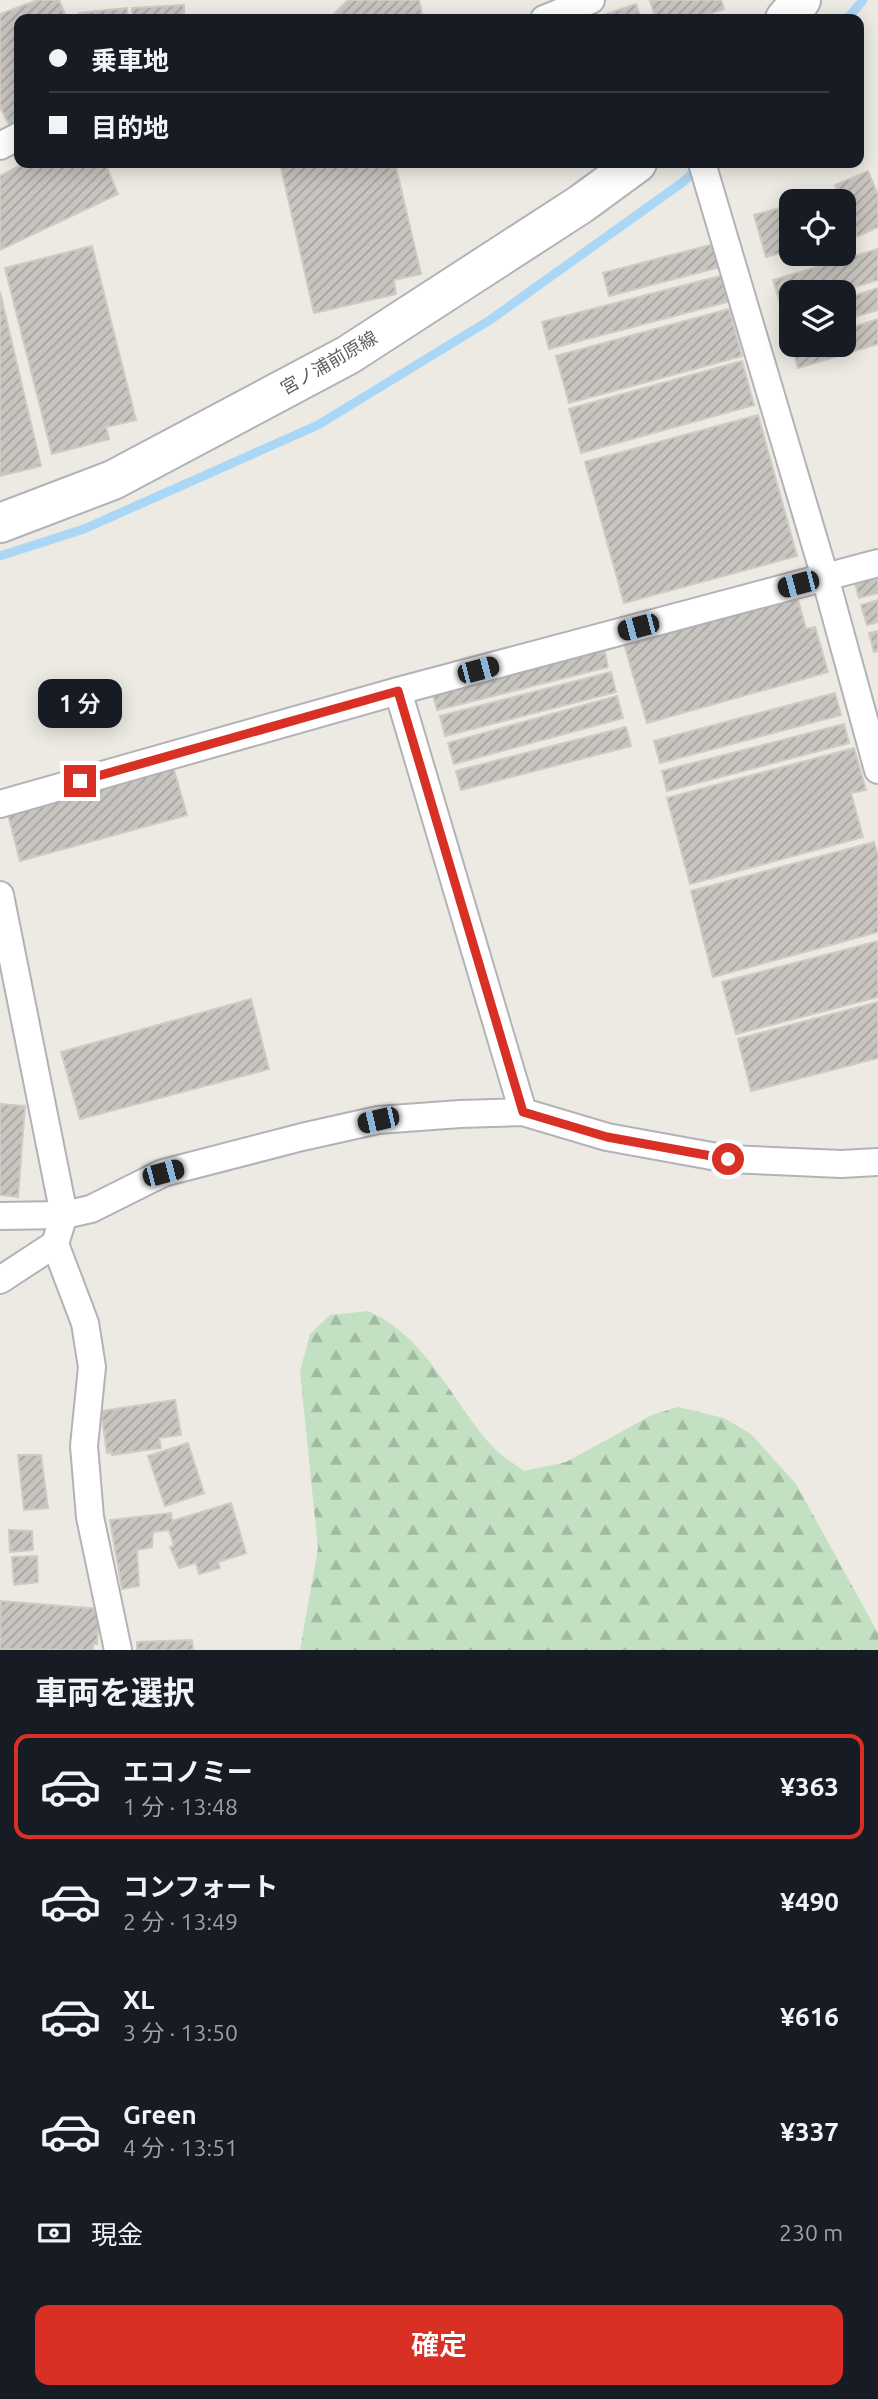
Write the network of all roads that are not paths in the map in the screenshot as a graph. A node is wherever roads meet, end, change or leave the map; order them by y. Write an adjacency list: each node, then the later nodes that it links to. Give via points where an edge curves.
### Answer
1 (591, 0): 3 (street)
2 (801, 0): 4 (main road)
3 (556, 14)
4 (789, 14)
5 (630, 168): 7 (main road, 宮ノ浦前原線, via 348,355 113,480)
6 (703, 168): 9 (street)
7 (0, 523)
8 (878, 563): 9 (street)
9 (825, 577): 10 (street); 11 (street)
10 (398, 691): 12 (street); 14 (street)
11 (878, 770)
12 (0, 804)
13 (0, 895): 16 (street)
14 (523, 1112): 15 (street, via 607,1137 728,1159); 16 (street, via 378,1120 315,1134 163,1173 91,1209)
15 (878, 1162)
16 (64, 1215): 17 (street); 18 (street)
17 (0, 1216)
18 (55, 1244): 19 (street); 20 (street, via 85,1323 92,1367 84,1446 90,1517)
19 (0, 1280)
20 (118, 1650)

